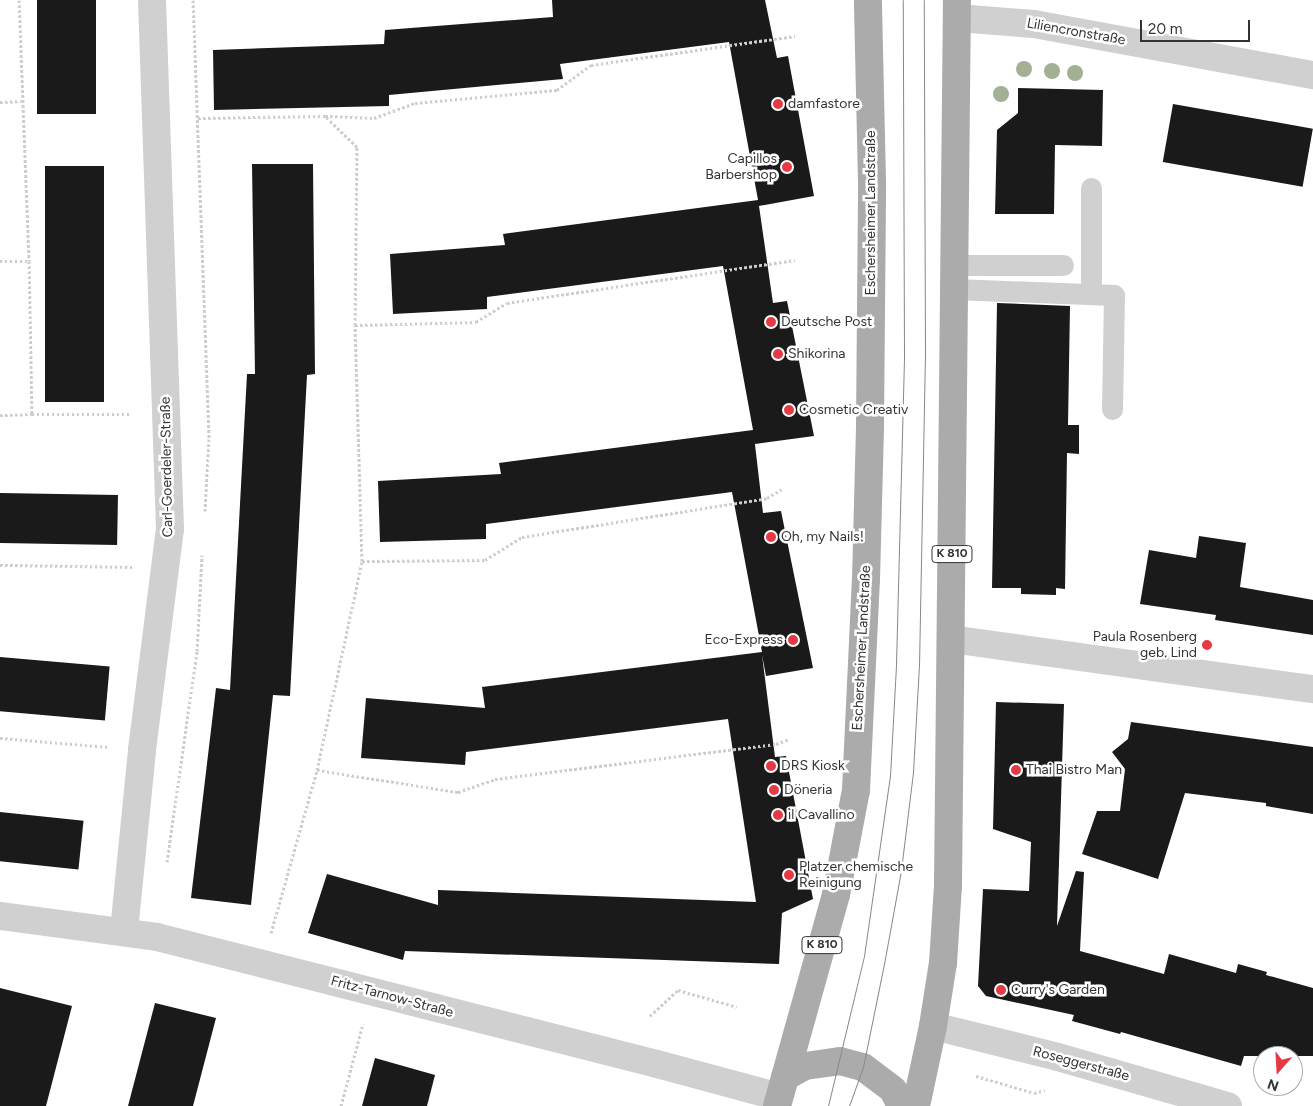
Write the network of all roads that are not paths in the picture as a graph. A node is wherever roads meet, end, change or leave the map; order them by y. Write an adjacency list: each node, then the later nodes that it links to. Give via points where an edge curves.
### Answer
1 (152, 0): 13 (street, Carl-Goerdeler-Straße, via 170,529 142,750)
2 (868, 0): 15 (main road, Eschersheimer Landstraße / K 810, via 872,182 870,425 856,790 836,895)
3 (957, 9): 4 (street, Liliencronstraße); 7 (main road, K 810)
4 (1313, 75)
5 (1091, 188): 8 (lane)
6 (1063, 265): 7 (lane)
7 (955, 277): 8 (lane); 10 (main road, K 810)
8 (1091, 294): 9 (lane, via 1114,294)
9 (1112, 409)
10 (951, 639): 11 (street); 14 (main road, K 810, via 948,886 943,963)
11 (1313, 689)
12 (0, 916): 13 (street, Fritz-Tarnow-Straße)
13 (124, 931): 15 (street, Fritz-Tarnow-Straße)
14 (934, 1026): 17 (main road, K 810); 18 (street, Roseggerstraße, via 1058,1057)
15 (780, 1093): 16 (main road, via 805,1066 840,1061 862,1067 894,1090)
16 (901, 1106)
17 (916, 1106)
18 (1228, 1106)

